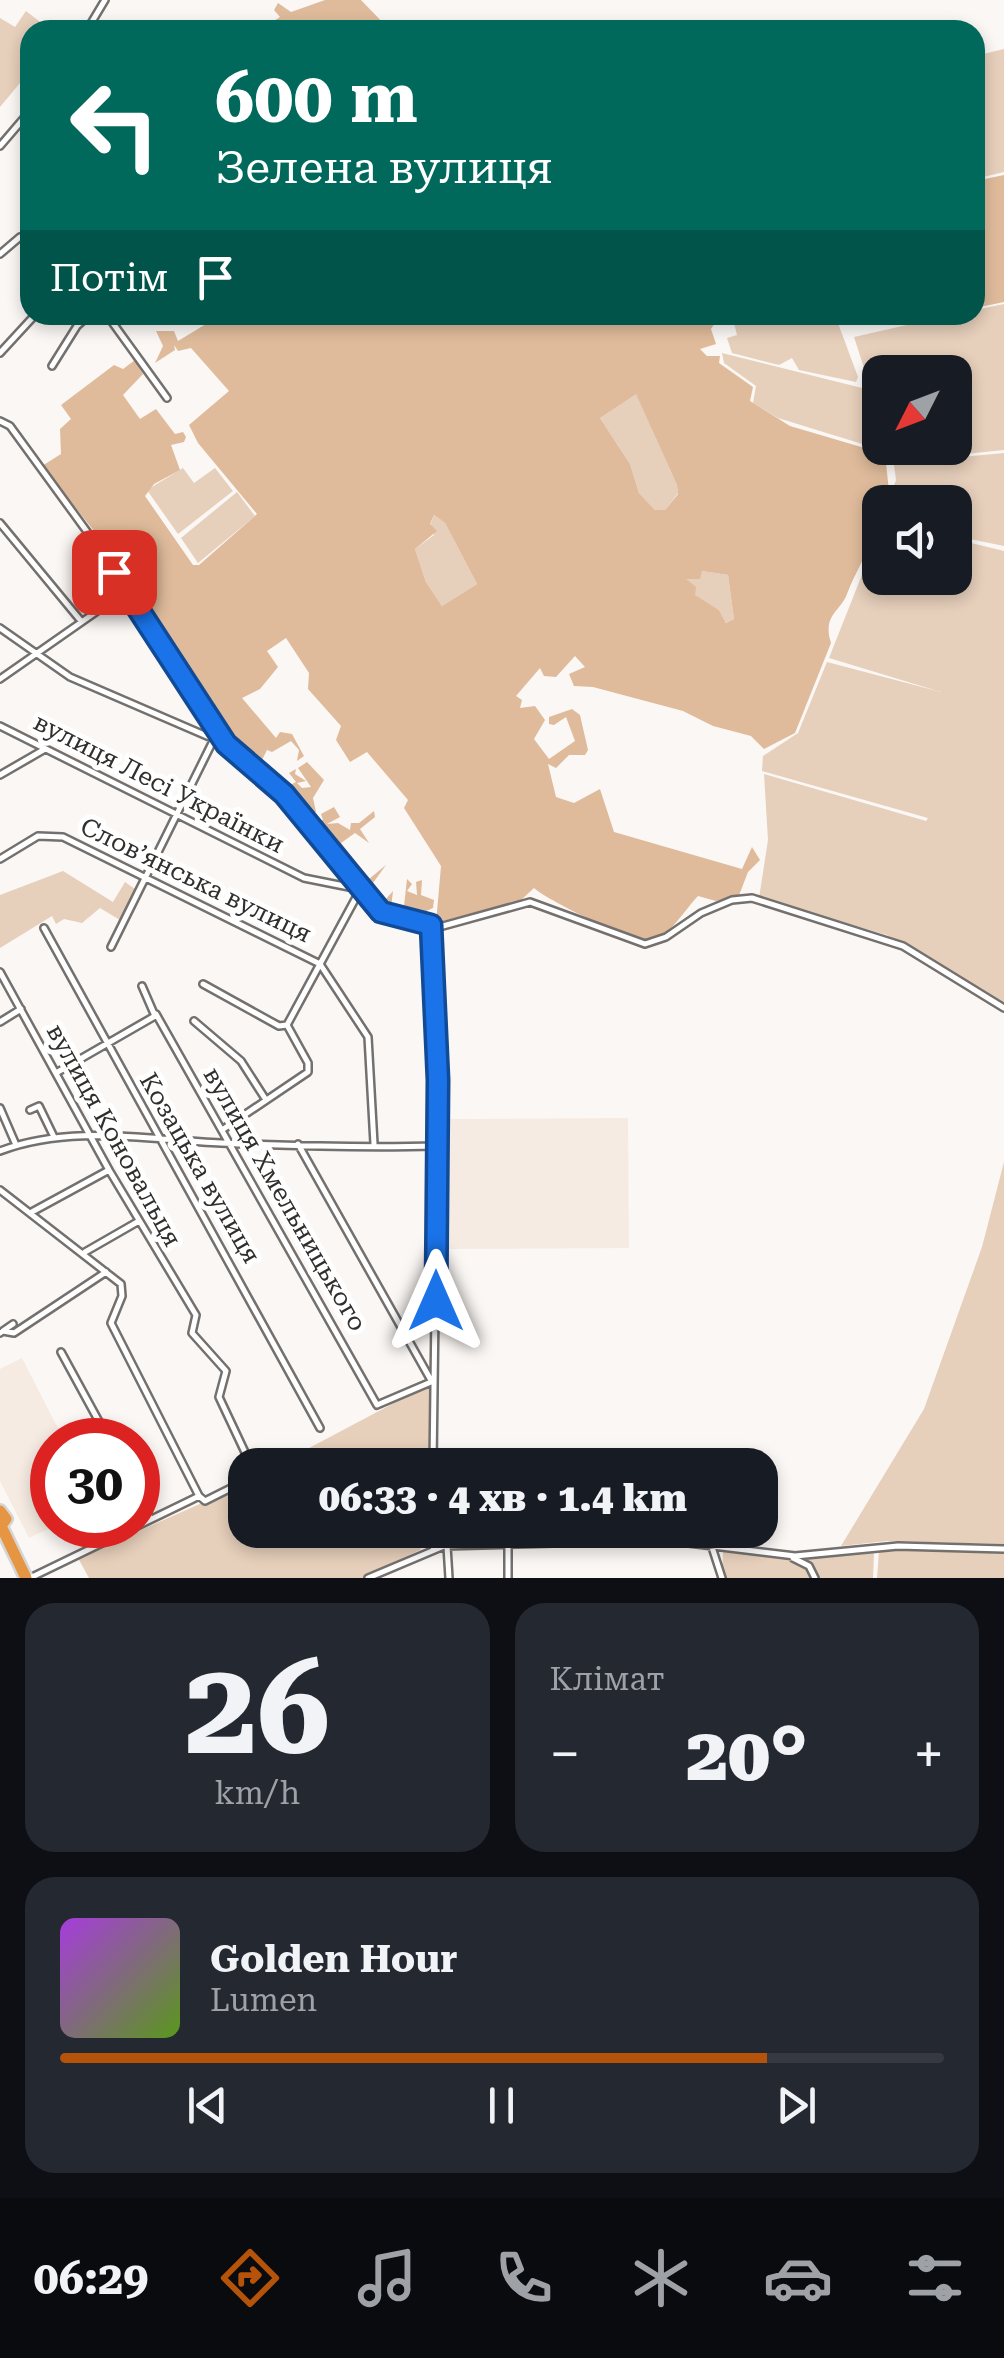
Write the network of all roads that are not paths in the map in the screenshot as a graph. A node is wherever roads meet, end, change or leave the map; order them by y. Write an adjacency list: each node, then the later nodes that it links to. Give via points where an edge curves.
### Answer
1 (20, 122): 2 (street)
2 (0, 146)
3 (20, 238): 4 (street)
4 (0, 254)
5 (26, 325): 8 (street)
6 (77, 325): 9 (street)
7 (114, 325): 10 (street)
8 (0, 353)
9 (52, 366)
10 (168, 398)
11 (0, 421): 13 (street, via 26,447)
12 (0, 522): 14 (street)
13 (126, 591): 14 (street); 20 (street)
14 (80, 622): 16 (street)
15 (0, 628): 16 (street)
16 (32, 654): 17 (street); 19 (street)
17 (0, 679)
18 (0, 726): 21 (street, вулиця Лесі Українки)
19 (213, 741): 20 (street); 23 (street)
20 (226, 744): 26 (street, via 284,794)
21 (45, 748): 22 (street); 23 (street, вулиця Лесі Українки)
22 (0, 775)
23 (177, 814): 25 (street); 26 (street, вулиця Лесі Українки, via 304,878)
24 (1, 855): 25 (street, Словʼянська вулиця, via 52,834)
25 (146, 877): 29 (street); 30 (street, Словʼянська вулиця)
26 (361, 891): 27 (street, via 388,917); 30 (street)
27 (431, 925): 34 (street, via 531,902 645,944 701,912 752,898 904,946); 53 (street)
28 (44, 928): 40 (street, Козацька вулиця)
29 (110, 947)
30 (320, 964): 39 (street); 52 (street, via 368,1037)
31 (0, 972): 35 (street, вулиця Коновальця)
32 (202, 984): 39 (street)
33 (142, 986): 36 (street, вулиця Хмельницького)
34 (1004, 1008)
35 (21, 1009): 37 (street); 41 (street, вулиця Коновальця)
36 (156, 1014): 40 (street); 45 (street, вулиця Хмельницького)
37 (0, 1022)
38 (194, 1022): 42 (street, via 241,1061)
39 (286, 1025): 42 (street, via 310,1068)
40 (107, 1045): 41 (street); 48 (street, Козацька вулиця)
41 (56, 1073): 46 (street, вулиця Коновальця)
42 (266, 1100): 45 (street)
43 (0, 1108): 49 (street)
44 (30, 1110): 47 (street, via 39,1106)
45 (222, 1130): 50 (street, вулиця Хмельницького)
46 (90, 1136): 47 (street); 48 (street); 55 (street, вулиця Коновальця)
47 (54, 1137): 49 (street)
48 (160, 1140): 50 (street); 66 (street, Козацька вулиця)
49 (16, 1144): 54 (street)
50 (228, 1144): 51 (street); 64 (street, вулиця Хмельницького, via 377,1405)
51 (298, 1144): 52 (street); 64 (street)
52 (374, 1144): 53 (street)
53 (437, 1146): 64 (street)
54 (0, 1150)
55 (109, 1170): 57 (street); 58 (street, вулиця Коновальця)
56 (0, 1190): 57 (street)
57 (30, 1213): 59 (street)
58 (138, 1221): 59 (street); 67 (street, вулиця Коновальця, via 196,1316 192,1333 226,1371 219,1397)
59 (85, 1253): 60 (street)
60 (106, 1272): 62 (street, via 14,1333); 70 (street, via 123,1291 111,1322)
61 (13, 1324): 62 (street)
62 (2, 1332)
63 (61, 1352): 65 (street)
64 (433, 1382): 68 (street)
65 (96, 1418)
66 (320, 1428)
67 (244, 1448)
68 (433, 1448)
69 (228, 1490): 70 (street, via 210,1500)
70 (199, 1496): 72 (street)
71 (0, 1511): 73 (highway, via 6,1517)
72 (160, 1515)
73 (1, 1526): 82 (highway)
74 (91, 1548): 82 (street)
75 (433, 1548): 83 (street)
76 (447, 1548): 84 (street)
77 (508, 1548): 85 (street)
78 (712, 1548): 86 (street)
79 (737, 1548): 81 (street)
80 (1004, 1549): 81 (street, via 898,1546)
81 (788, 1556): 87 (street, via 809,1566)
82 (28, 1578)
83 (368, 1578)
84 (448, 1578)
85 (508, 1578)
86 (722, 1578)
87 (815, 1578)

